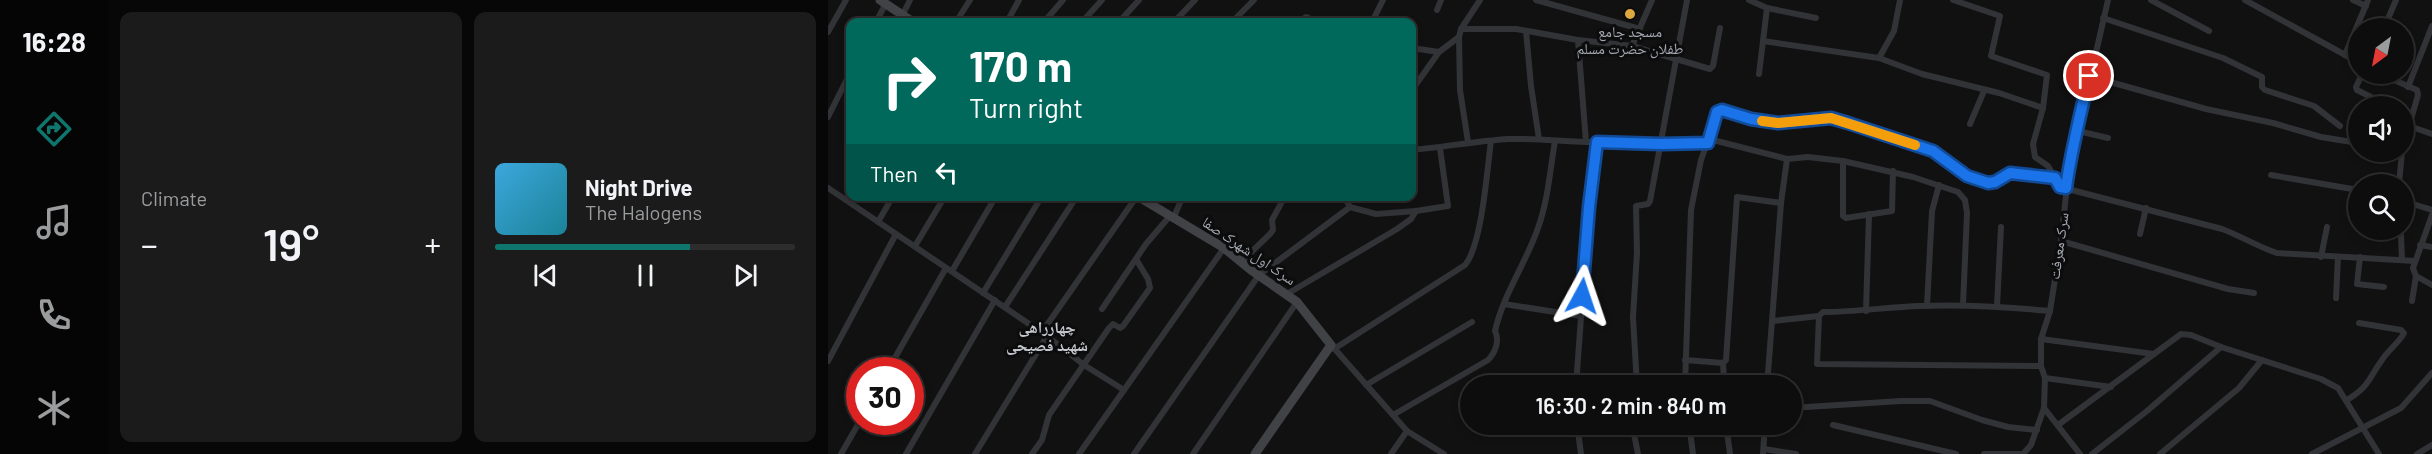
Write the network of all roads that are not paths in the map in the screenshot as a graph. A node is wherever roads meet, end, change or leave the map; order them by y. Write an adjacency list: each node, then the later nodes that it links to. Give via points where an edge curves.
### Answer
1 (846, 0): 48 (street)
2 (910, 0): 29 (street)
3 (970, 0): 32 (street)
4 (1019, 0): 33 (street)
5 (1063, 0): 34 (street)
6 (1102, 0): 35 (street)
7 (1139, 0): 36 (street)
8 (1195, 0): 37 (street)
9 (1254, 0): 38 (street)
10 (1383, 0): 39 (street)
11 (1442, 0): 28 (street)
12 (1480, 0): 49 (street)
13 (1536, 0): 45 (street)
14 (1652, 0): 45 (street)
15 (1687, 0): 58 (street)
16 (1749, 0): 24 (street)
17 (1900, 0): 57 (street, via 1894,31)
18 (1953, 0): 68 (street, via 2000,16 1991,56 2045,73)
19 (2108, 0): 41 (street, سرک معرفت)
20 (2151, 0): 47 (street)
21 (2246, 0): 55 (street)
22 (2353, 0): 26 (street)
23 (2396, 0): 42 (street)
24 (1759, 2): 27 (street)
25 (882, 3): 29 (street); 30 (street)
26 (2367, 3): 55 (street)
27 (1767, 8): 40 (street); 51 (street)
28 (1437, 10)
29 (902, 16): 31 (street)
30 (877, 18)
31 (906, 18)
32 (959, 18)
33 (1009, 18)
34 (1047, 18)
35 (1086, 18)
36 (1123, 18)
37 (1178, 18)
38 (1236, 18)
39 (1374, 18)
40 (1816, 18)
41 (2103, 18): 60 (street, سرک معرفت); 72 (street, via 2223,58 2262,77 2265,90 2314,106)
42 (2388, 18)
43 (2432, 26): 65 (street)
44 (1720, 28): 58 (street, via 1712,68)
45 (1640, 29): 52 (street)
46 (1527, 31): 49 (street); 50 (street); 77 (street)
47 (2209, 31)
48 (828, 32)
49 (1460, 33): 54 (street); 81 (street, via 1460,90)
50 (1578, 40): 52 (street); 82 (street)
51 (1763, 40): 57 (street); 59 (street)
52 (1632, 46): 58 (street)
53 (1416, 49): 54 (street)
54 (1438, 52): 62 (street)
55 (2344, 55): 56 (street)
56 (2348, 57)
57 (1879, 58): 66 (street)
58 (1677, 60): 85 (street)
59 (1759, 74)
60 (2089, 76): 74 (street, سرک معرفت); 80 (street)
61 (846, 81): 70 (street)
62 (1416, 84)
63 (2357, 84): 67 (street, via 2357,90)
64 (2402, 84): 65 (street)
65 (2408, 87): 69 (street, via 2418,95)
66 (1984, 91): 68 (street); 71 (street)
67 (2369, 96)
68 (2043, 108): 92 (street, via 2034,150)
69 (2414, 109)
70 (828, 117)
71 (1970, 124)
72 (2340, 126)
73 (2414, 128): 75 (street)
74 (2078, 131): 76 (street); 95 (street, سرک معرفت)
75 (2432, 134)
76 (2108, 138)
77 (1539, 139): 78 (street); 79 (street)
78 (1491, 141): 81 (street); 162 (street, via 1477,235 1465,266)
79 (1554, 141): 82 (street); 147 (street, via 1543,213)
80 (2348, 141)
81 (1468, 142): 86 (street)
82 (1586, 142): 83 (street)
83 (1597, 142): 85 (street); 155 (street)
84 (1708, 143): 85 (street); 88 (street, via 1718,141); 92 (street, via 1719,110 1778,123 1831,118 1933,151 1967,176 1988,183 2010,173); 166 (street, via 1691,210)
85 (1661, 144): 174 (street, via 1650,201 1636,206 1633,317)
86 (1440, 147): 87 (street); 113 (street, via 1449,206)
87 (1416, 150)
88 (1787, 159): 89 (street); 109 (street)
89 (1843, 161): 90 (street); 115 (street, via 1843,216)
90 (1893, 171): 93 (street); 115 (street, via 1892,211)
91 (2271, 175): 96 (street)
92 (2055, 178): 95 (street, via 2060,187)
93 (1940, 185): 148 (street, via 1958,192 1965,200); 149 (street, via 1932,211)
94 (828, 188): 97 (street)
95 (2066, 188): 112 (street); 123 (street, سرک معرفت)
96 (2348, 188)
97 (846, 200)
98 (847, 201): 117 (street)
99 (890, 201): 117 (street)
100 (942, 201): 124 (street)
101 (993, 201): 135 (street)
102 (1039, 201): 140 (street)
103 (1074, 201): 151 (street)
104 (1134, 201): 160 (street)
105 (1145, 201): 116 (street, سرک اول شهرک صفا)
106 (1180, 201): 116 (street)
107 (1282, 201): 134 (street, via 1272,220 1273,230)
108 (1347, 201): 111 (street)
109 (1781, 203): 157 (street); 169 (street, via 1740,197 1736,200)
110 (2414, 205): 114 (street)
111 (1350, 207): 113 (street, via 1376,214); 136 (street)
112 (2145, 208): 121 (street); 128 (street, via 2222,229 2277,253)
113 (1416, 211): 142 (street, via 1397,229)
114 (2432, 212): 125 (street)
115 (1869, 214): 153 (street)
116 (1171, 218): 127 (street, سرک اول شهرک صفا); 131 (street)
117 (878, 222): 120 (street)
118 (2001, 227): 150 (street)
119 (2327, 227): 128 (street)
120 (896, 234): 124 (street); 168 (street)
121 (2140, 234)
122 (2401, 240): 132 (street)
123 (2061, 241): 141 (street, via 2228,289); 154 (street, سرک معرفت)
124 (915, 246): 135 (street)
125 (2420, 246): 126 (street); 133 (street)
126 (2432, 247)
127 (1224, 248): 134 (street, سرک اول شهرک صفا); 181 (street)
128 (2321, 257): 129 (street)
129 (2338, 257): 130 (street); 143 (street)
130 (2360, 257): 132 (street); 139 (street, via 2357,284)
131 (1136, 259): 152 (street); 170 (street, via 1149,279 1150,288 1123,326 1113,324 1108,328)
132 (2402, 260): 133 (street)
133 (2415, 261): 137 (street)
134 (1241, 262): 136 (street, سرک اول شهرک صفا)
135 (949, 270): 140 (street); 165 (street)
136 (1259, 275): 142 (street, سرک اول شهرک صفا); 204 (street)
137 (2416, 276): 138 (street); 145 (street)
138 (2432, 285)
139 (2384, 287)
140 (983, 292): 144 (street)
141 (2254, 292)
142 (1287, 294): 146 (street, سرک اول شهرک صفا)
143 (2336, 297)
144 (995, 300): 151 (street); 200 (street)
145 (2412, 301)
146 (1297, 302): 162 (street, سرک اول شهرک صفا); 205 (street)
147 (1504, 304): 155 (street); 185 (street, via 1496,324 1493,355)
148 (1963, 305): 149 (street); 150 (street)
149 (1927, 306): 153 (street)
150 (1997, 306): 154 (street)
151 (1005, 308): 160 (street)
152 (1102, 309)
153 (1866, 311): 156 (street, via 1823,312)
154 (2050, 311): 161 (street, سرک معرفت)
155 (1581, 316): 173 (street)
156 (1819, 316): 157 (street); 171 (street, via 1817,364)
157 (1772, 321): 177 (street)
158 (1472, 322): 179 (street)
159 (2360, 323): 182 (street, via 2404,333 2368,384)
160 (1045, 334): 170 (street); 201 (street)
161 (2041, 339): 164 (street); 171 (street, سرک معرفت)
162 (1333, 347): 179 (street); 206 (street)
163 (2222, 348): 164 (street, via 2181,334); 167 (street); 218 (street)
164 (2155, 354): 180 (street)
165 (896, 357)
166 (1685, 360): 169 (street); 175 (street)
167 (2262, 360): 182 (street, via 2321,379 2338,388); 219 (street, via 2239,388)
168 (828, 361)
169 (1723, 363): 176 (street)
170 (1084, 365): 181 (street); 202 (street, via 1049,416 1042,440)
171 (2042, 366): 178 (street, سرک معرفت)
172 (2432, 373): 188 (street, via 2401,408)
173 (1577, 375)
174 (1636, 375)
175 (1685, 375)
176 (1724, 375)
177 (1768, 375)
178 (2045, 378): 180 (street); 184 (street, سرک معرفت)
179 (1366, 385): 185 (street)
180 (2111, 387): 187 (street)
181 (1124, 390): 203 (street)
182 (2347, 400): 188 (street)
183 (1802, 407): 189 (street, via 1930,401 1990,422)
184 (2044, 408): 187 (street); 189 (street, سرک معرفت)
185 (1393, 416): 190 (street)
186 (1833, 425): 214 (street)
187 (2058, 425): 217 (street)
188 (2362, 426): 220 (street); 221 (street)
189 (2037, 430): 216 (street, سرک معرفت)
190 (1407, 431): 207 (street); 208 (street)
191 (852, 435): 199 (street)
192 (1578, 435): 209 (street)
193 (1634, 435): 210 (street)
194 (1689, 435): 211 (street)
195 (1727, 435): 212 (street)
196 (1765, 435): 198 (street)
197 (2432, 445): 222 (street)
198 (1764, 451): 213 (street)
199 (841, 454)
200 (906, 454)
201 (975, 454)
202 (1032, 454)
203 (1079, 454)
204 (1134, 454)
205 (1193, 454)
206 (1255, 454)
207 (1391, 454)
208 (1444, 454)
209 (1581, 454)
210 (1638, 454)
211 (1693, 454)
212 (1730, 454)
213 (1796, 454)
214 (1956, 454)
215 (1984, 454): 216 (street)
216 (2024, 454)
217 (2080, 454)
218 (2092, 454)
219 (2160, 454)
220 (2313, 454)
221 (2379, 454)
222 (2417, 454)

